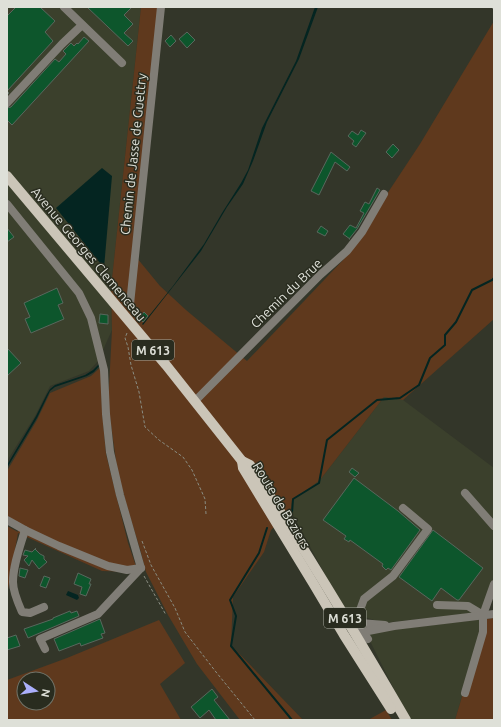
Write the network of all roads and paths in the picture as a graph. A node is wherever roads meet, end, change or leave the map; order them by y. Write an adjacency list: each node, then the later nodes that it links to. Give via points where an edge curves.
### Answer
1 (64, 7): 3 (street)
2 (161, 7): 11 (street, Chemin de Jasse de Guettry)
3 (82, 25): 4 (street); 5 (street)
4 (122, 64)
5 (7, 103)
6 (7, 168): 10 (main road, M 613)
7 (7, 176): 10 (main road, Avenue Georges Clemenceau / M 613)
8 (384, 194): 13 (street, Chemin du Brue, via 362,232 347,251)
9 (7, 204): 21 (street, via 79,293 91,318 104,370 110,452)
10 (61, 240): 12 (main road, Avenue Georges Clemenceau / M 613)
11 (130, 304)
12 (132, 325): 13 (main road, Avenue Georges Clemenceau / M 613); 17 (path, via 125,338 145,427 183,457 205,499)
13 (195, 401): 14 (main road, Avenue Georges Clemenceau / M 613)
14 (242, 461): 29 (main road, Route de Béziers / M 613, via 250,465); 32 (main road, Route de Béziers / M 613, via 243,468 314,583)
15 (465, 493): 19 (street)
16 (403, 508): 30 (street, via 428,529 393,576 364,599 360,610)
17 (206, 514)
18 (7, 520): 20 (street)
19 (494, 526)
20 (25, 530): 22 (street, via 108,566 127,570); 25 (street, via 14,568 13,584 22,612 30,613)
21 (132, 538): 22 (street); 37 (path, via 142,541 151,565 185,632)
22 (141, 568): 27 (path); 34 (street, via 98,614 40,639)
23 (494, 584): 28 (street)
24 (437, 605): 28 (street, via 468,606)
25 (44, 607)
26 (494, 614): 28 (street)
27 (166, 615)
28 (483, 615): 31 (street); 36 (street, via 483,632)
29 (344, 616): 30 (street); 32 (main road, Route de Béziers / M 613)
30 (360, 623): 31 (street); 32 (street)
31 (394, 626): 32 (street); 33 (street, via 371,634)
32 (353, 633): 33 (street); 35 (main road, Route de Béziers / M 613); 38 (main road, Route de Béziers / M 613)
33 (368, 639): 35 (street, via 367,645)
34 (45, 649)
35 (375, 669): 39 (main road, Route de Béziers / M 613)
36 (465, 693)
37 (255, 720)
38 (400, 720)
39 (406, 720)

